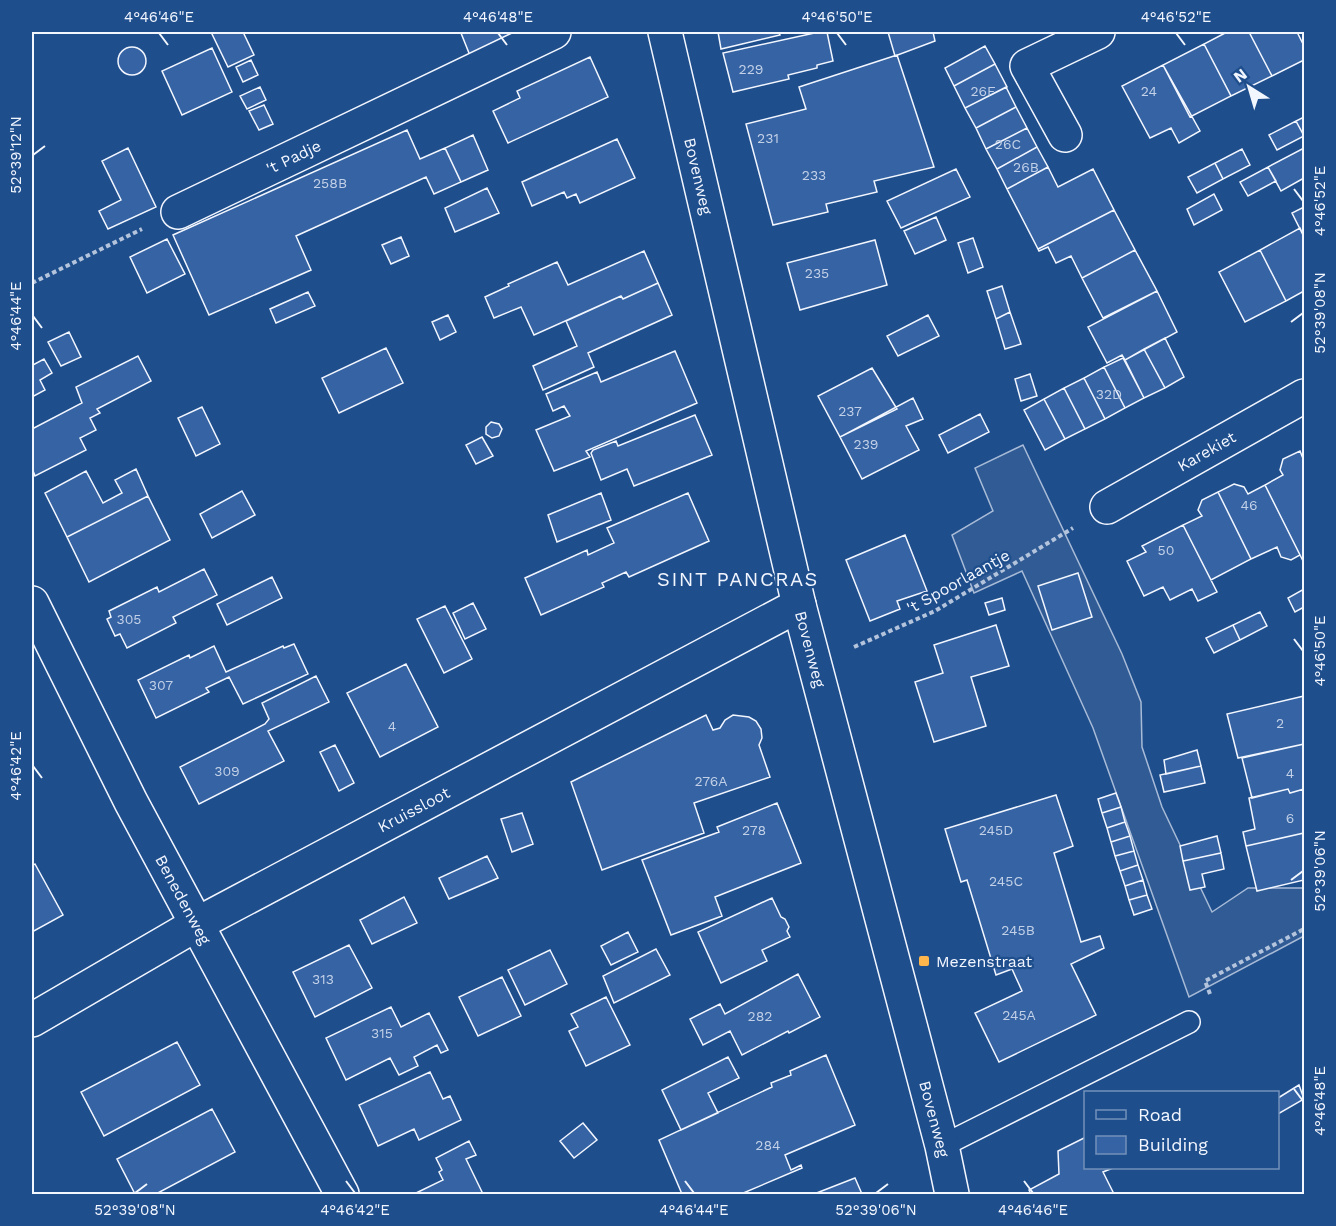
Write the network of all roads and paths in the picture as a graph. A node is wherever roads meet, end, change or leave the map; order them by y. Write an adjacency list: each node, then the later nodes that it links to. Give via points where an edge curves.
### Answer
1 (554, 32): 5 (street, 't Padje)
2 (665, 32): 10 (street, Bovenweg)
3 (1098, 32): 4 (street, via 1027,66)
4 (1065, 135)
5 (178, 212): 6 (path)
6 (32, 283)
7 (1305, 396): 8 (street, Karekiet)
8 (1107, 507): 11 (path, 't Spoorlaantje, via 935,611)
9 (32, 603): 12 (street, Benedenweg)
10 (799, 605): 11 (street, Bovenweg); 12 (street, Kruissloot)
11 (816, 664): 16 (street, Bovenweg)
12 (196, 924): 14 (street, Kruissloot); 17 (street, Benedenweg)
13 (1305, 929): 15 (path, via 1205,981 1209,1001 1200,1015)
14 (32, 1020)
15 (1189, 1022): 16 (lane)
16 (942, 1146): 18 (street, Bovenweg)
17 (342, 1194)
18 (952, 1194)

